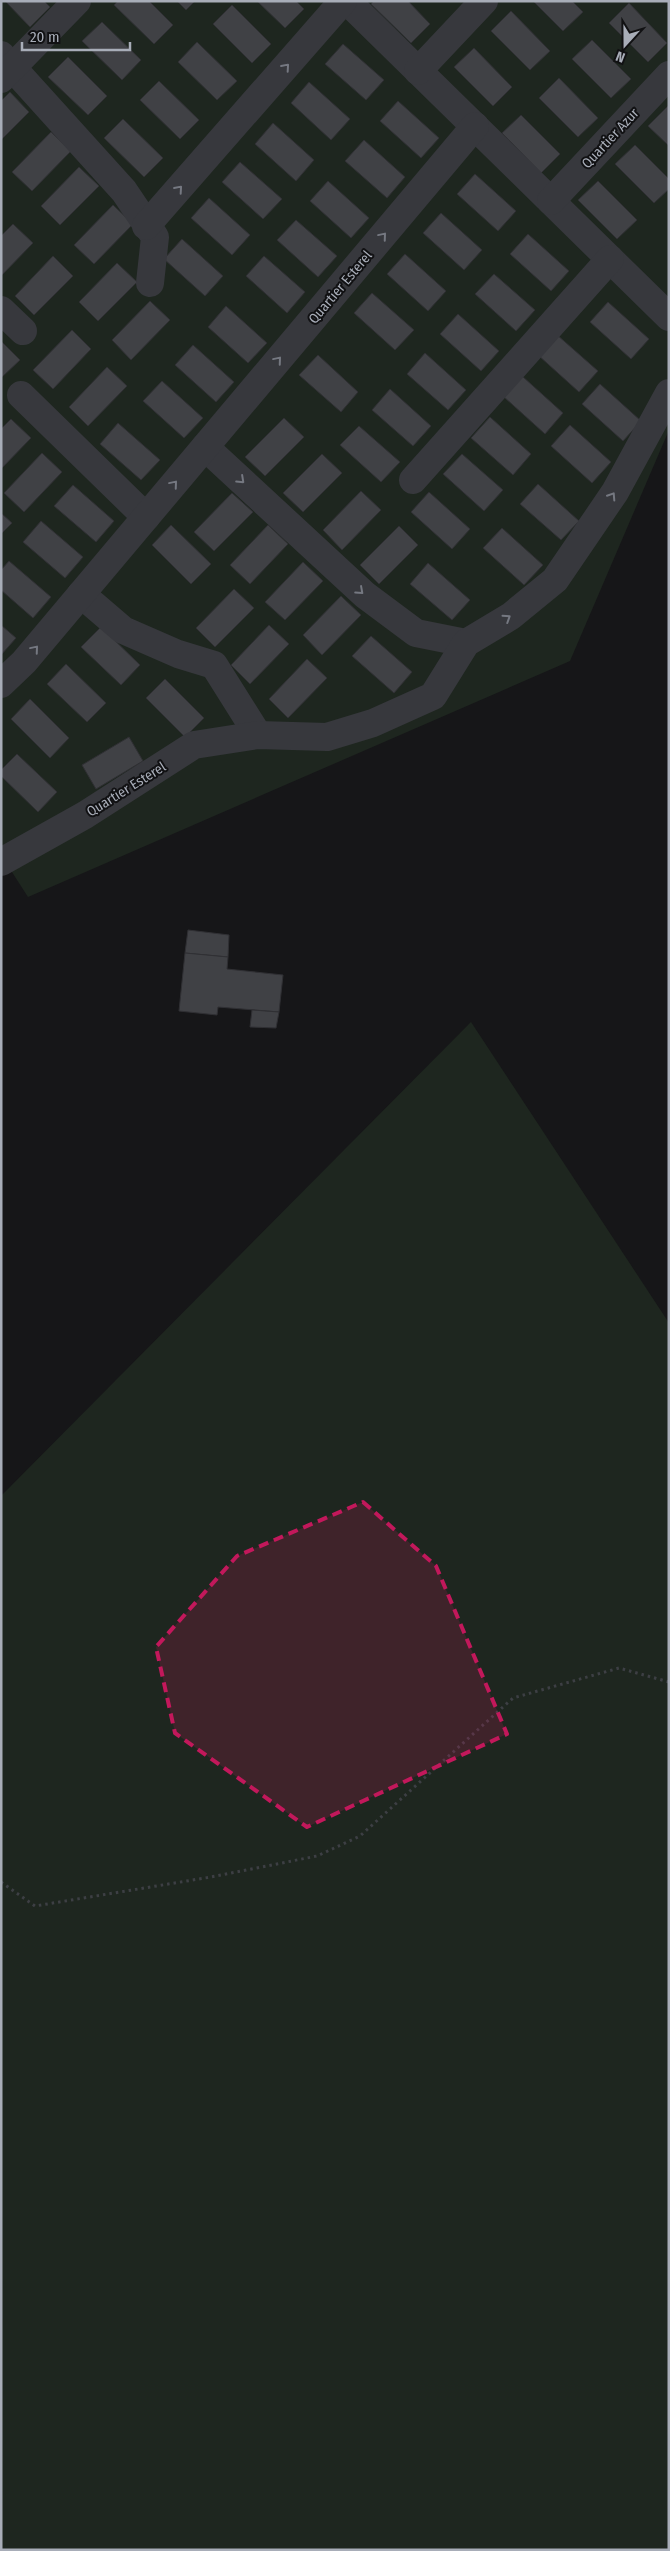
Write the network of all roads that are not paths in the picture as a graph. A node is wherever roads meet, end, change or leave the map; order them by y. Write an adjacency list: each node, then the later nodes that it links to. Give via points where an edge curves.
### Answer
1 (76, 1): 5 (lane)
2 (343, 1): 10 (lane, one-way to 2)
3 (347, 1): 6 (lane)
4 (484, 1): 6 (lane)
5 (5, 67): 10 (lane, via 124,191)
6 (418, 71): 8 (lane)
7 (669, 75): 9 (lane, Quartier Azur)
8 (475, 126): 9 (lane); 18 (lane, Quartier Esterel, one-way to 8)
9 (551, 201): 11 (lane)
10 (146, 226): 12 (lane, via 155,237)
11 (610, 259): 14 (lane); 19 (lane)
12 (150, 283)
13 (1, 310): 15 (lane)
14 (669, 317)
15 (23, 331)
16 (669, 393): 22 (lane, Quartier Esterel, one-way to 16, via 511,616 555,580 615,492)
17 (21, 395): 20 (lane)
18 (205, 447): 20 (lane, Quartier Esterel, one-way to 18); 22 (lane, one-way to 22, via 387,612 416,633)
19 (413, 480)
20 (146, 517): 21 (lane, Quartier Esterel)
21 (81, 594): 23 (lane, Quartier Esterel, one-way to 21, via 24,662); 24 (lane, via 123,630 178,654 214,665)
22 (466, 643): 24 (lane, Quartier Esterel, via 433,696 373,723 327,737)
23 (1, 684)
24 (258, 735): 25 (lane, Quartier Esterel, via 194,745 86,815)
25 (1, 862)

